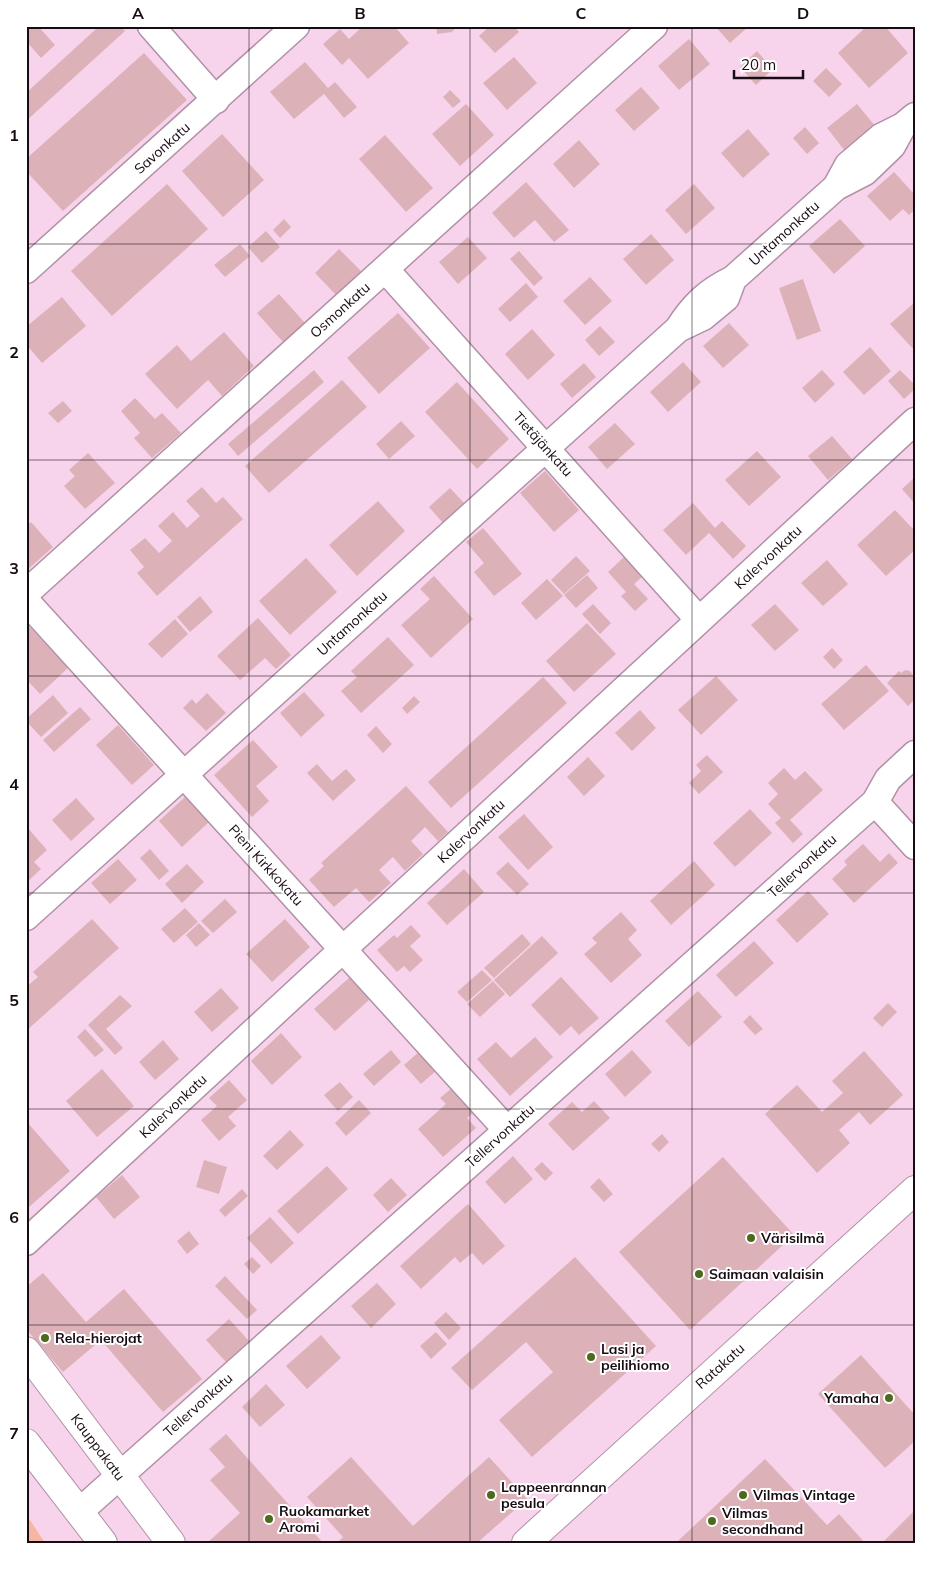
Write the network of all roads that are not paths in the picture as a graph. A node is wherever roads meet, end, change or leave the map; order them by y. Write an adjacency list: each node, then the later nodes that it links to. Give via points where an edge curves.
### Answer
1 (151, 26): 4 (street)
2 (296, 26): 4 (street, Savonkatu)
3 (654, 26): 6 (street, Osmonkatu)
4 (216, 100): 7 (street, Savonkatu)
5 (909, 121): 9 (street, Untamonkatu, via 881,137 848,165 836,187 733,279 716,287 690,309 678,328)
6 (385, 269): 9 (street, Tietäjänkatu); 10 (street, Osmonkatu)
7 (26, 270)
8 (915, 421): 12 (street, Kalervonkatu)
9 (546, 448): 12 (street, Tietäjänkatu); 14 (street, Untamonkatu)
10 (26, 593)
11 (26, 600): 14 (street, Pieni Kirkkokatu)
12 (699, 620): 18 (street, Kalervonkatu)
13 (915, 754): 15 (street, Tellervonkatu, via 888,778)
14 (184, 774): 17 (street, Untamonkatu); 18 (street, Pieni Kirkkokatu)
15 (875, 802): 16 (street); 19 (street, Tellervonkatu)
16 (915, 846)
17 (26, 917)
18 (343, 949): 19 (street, Pieni Kirkkokatu); 21 (street, Kalervonkatu)
19 (507, 1130): 24 (street, Tellervonkatu)
20 (915, 1190): 28 (main road, Ratakatu)
21 (26, 1242)
22 (26, 1351): 24 (main road, Kauppakatu)
23 (26, 1443): 25 (main road)
24 (119, 1475): 25 (street, Tellervonkatu); 27 (main road, Kauppakatu)
25 (78, 1512): 26 (main road)
26 (103, 1543)
27 (171, 1543)
28 (526, 1543)

